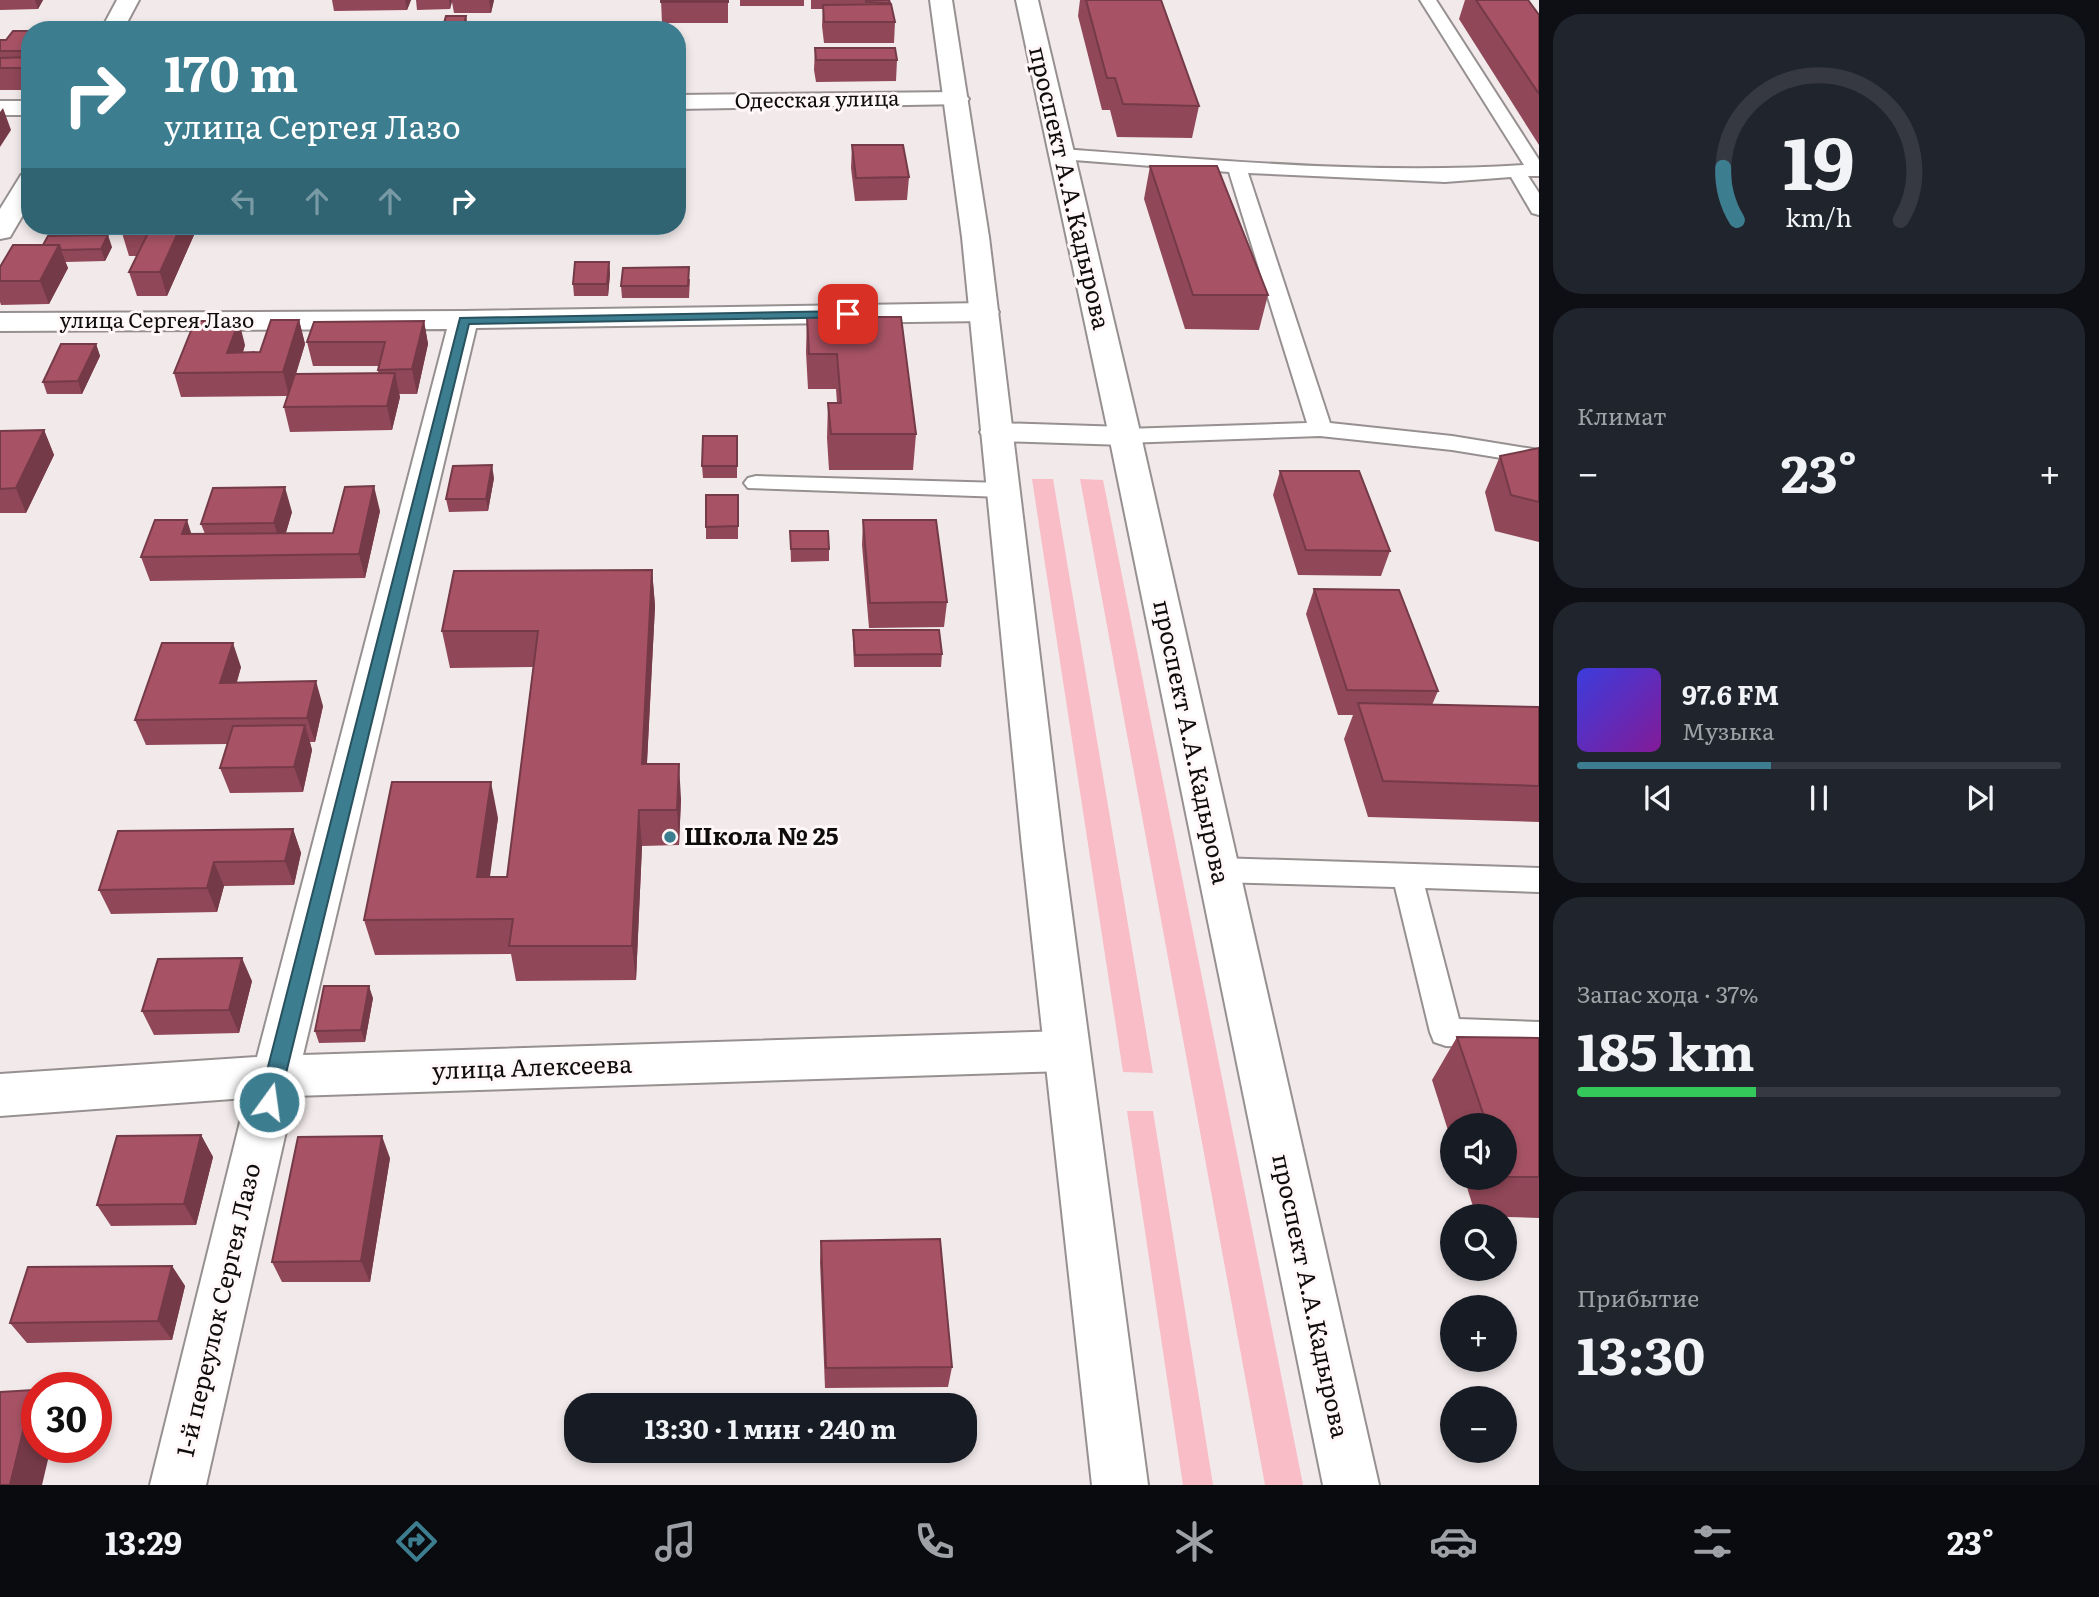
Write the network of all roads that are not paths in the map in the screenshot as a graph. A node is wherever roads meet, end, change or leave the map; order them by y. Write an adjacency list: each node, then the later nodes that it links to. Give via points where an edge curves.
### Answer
1 (128, 0): 5 (street)
2 (941, 0): 6 (street)
3 (1027, 0): 10 (street, проспект А.А.Кадырова)
4 (1428, 0): 12 (lane)
5 (117, 21)
6 (957, 99): 7 (street, Одесская улица); 17 (street)
7 (686, 102)
8 (0, 108): 9 (street)
9 (21, 108)
10 (1061, 154): 11 (lane); 22 (street, проспект А.А.Кадырова)
11 (1237, 167): 13 (lane, via 1445,176); 20 (lane)
12 (1537, 170): 13 (lane)
13 (1516, 171): 15 (lane)
14 (21, 195): 16 (street)
15 (1539, 209)
16 (0, 231)
17 (985, 312): 18 (street, улица Сергея Лазо); 21 (street)
18 (464, 320): 19 (street, улица Сергея Лазо); 31 (street, 1-й переулок Сергея Лазо)
19 (0, 322)
20 (1320, 429): 22 (lane); 23 (lane)
21 (996, 432): 22 (street); 25 (street)
22 (1125, 436): 26 (street, проспект А.А.Кадырова)
23 (1539, 457)
24 (756, 483): 25 (lane)
25 (1003, 490): 30 (street)
26 (1218, 870): 27 (lane); 35 (street, проспект А.А.Кадырова)
27 (1407, 876): 28 (lane); 29 (lane, via 1446,1032)
28 (1539, 880)
29 (1539, 1036)
30 (1065, 1051): 31 (street, улица Алексеева); 34 (street)
31 (275, 1076): 32 (street, улица Алексеева); 33 (street, 1-й переулок Сергея Лазо)
32 (0, 1095)
33 (178, 1485)
34 (1120, 1485)
35 (1351, 1485)

